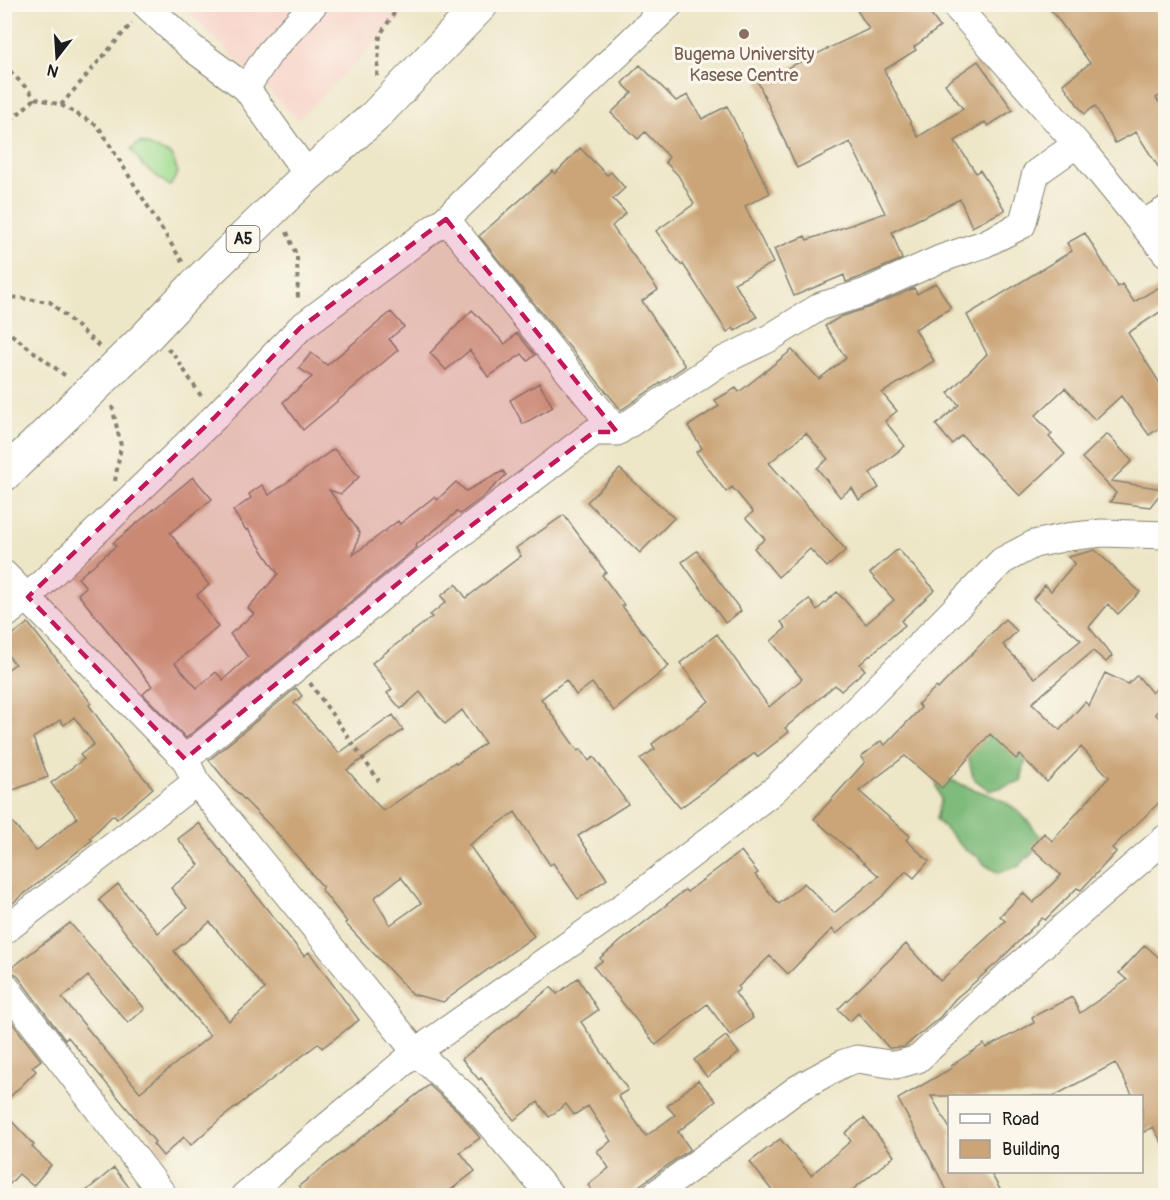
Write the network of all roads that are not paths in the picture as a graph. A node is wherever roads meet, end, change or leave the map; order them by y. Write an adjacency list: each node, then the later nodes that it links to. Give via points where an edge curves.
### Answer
1 (314, 4): 6 (street, via 270,52)
2 (670, 4): 10 (street)
3 (954, 4): 7 (street)
4 (146, 5): 6 (street, via 192,48)
5 (476, 7): 8 (highway, A5 / A5, via 374,117)
6 (246, 88): 8 (street)
7 (1077, 144): 9 (street); 12 (street, via 1036,173 1022,225 864,293 821,306 768,339 722,361)
8 (308, 175): 13 (highway, A5 / A5)
9 (1155, 217): 11 (street)
10 (446, 219): 12 (street); 16 (street, via 300,328 215,417)
11 (1166, 253)
12 (617, 432): 18 (street, via 594,432 426,561 298,666)
13 (4, 475)
14 (1165, 536): 22 (street, via 1102,533 1067,537 1034,544 1002,561 773,791 635,898)
15 (4, 574): 16 (street)
16 (28, 597): 17 (street); 18 (street)
17 (4, 616)
18 (190, 771): 20 (street); 22 (street)
19 (1166, 838): 26 (street, via 918,1059 896,1065 857,1059 844,1063 797,1089)
20 (4, 931)
21 (4, 985): 23 (street)
22 (416, 1052): 24 (street); 25 (street, via 469,1100)
23 (164, 1196)
24 (244, 1196)
25 (551, 1196)
26 (653, 1196)

